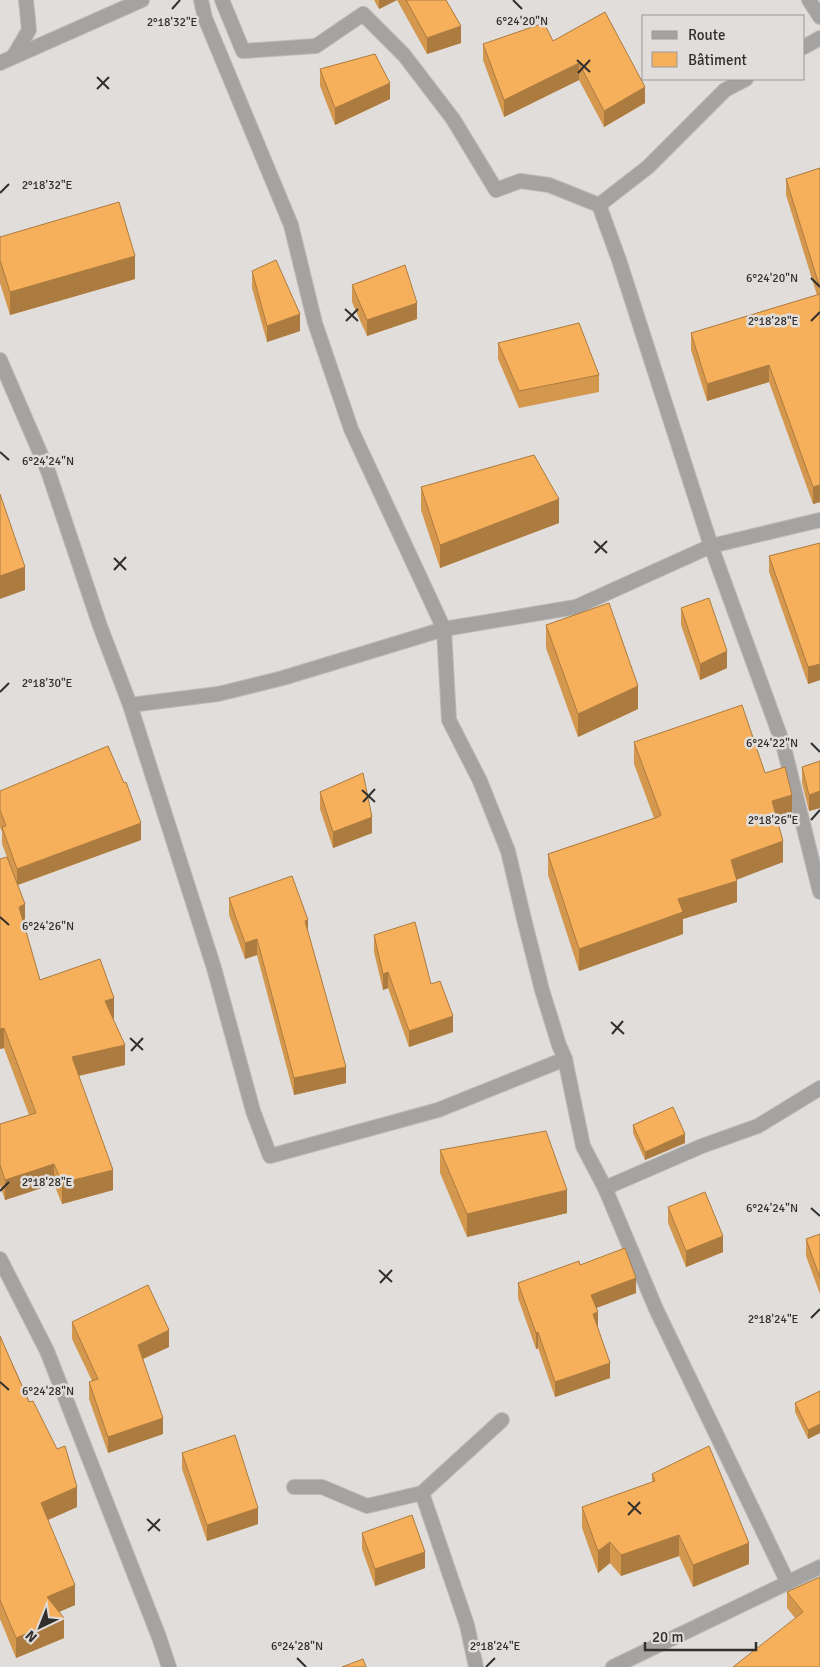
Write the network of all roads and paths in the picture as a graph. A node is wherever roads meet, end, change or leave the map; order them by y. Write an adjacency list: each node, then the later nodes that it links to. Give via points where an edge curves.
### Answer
1 (26, 0): 9 (street, via 29,30)
2 (142, 0): 9 (street)
3 (201, 0): 16 (street, via 205,18 291,225 315,323 351,428)
4 (222, 0): 12 (street, via 243,51 316,46 363,14 404,56 453,119 496,190 520,181 549,185)
5 (809, 0): 6 (street)
6 (820, 17)
7 (820, 38): 8 (street)
8 (805, 46)
9 (13, 57): 10 (street)
10 (0, 63)
11 (744, 80): 12 (street, via 725,90 648,168)
12 (598, 205): 15 (street, via 619,260)
13 (0, 360): 17 (street, via 48,471)
14 (820, 520): 15 (street)
15 (710, 546): 16 (street, via 576,607); 18 (street, via 783,744)
16 (444, 629): 17 (street, via 283,678 218,694); 19 (street, via 449,720 480,781 508,852 542,990)
17 (130, 705): 19 (street, via 214,968 253,1111 270,1156 438,1110)
18 (820, 892)
19 (565, 1059): 21 (street, via 583,1146)
20 (820, 1088): 21 (street, via 758,1126)
21 (605, 1188): 27 (street, via 656,1309)
22 (0, 1259): 28 (street, via 47,1351)
23 (502, 1420): 25 (street)
24 (294, 1486): 25 (street, via 322,1487 367,1506)
25 (422, 1493): 29 (street, via 467,1625)
26 (820, 1567): 27 (street)
27 (788, 1583): 30 (street)
28 (169, 1667)
29 (476, 1667)
30 (613, 1667)

